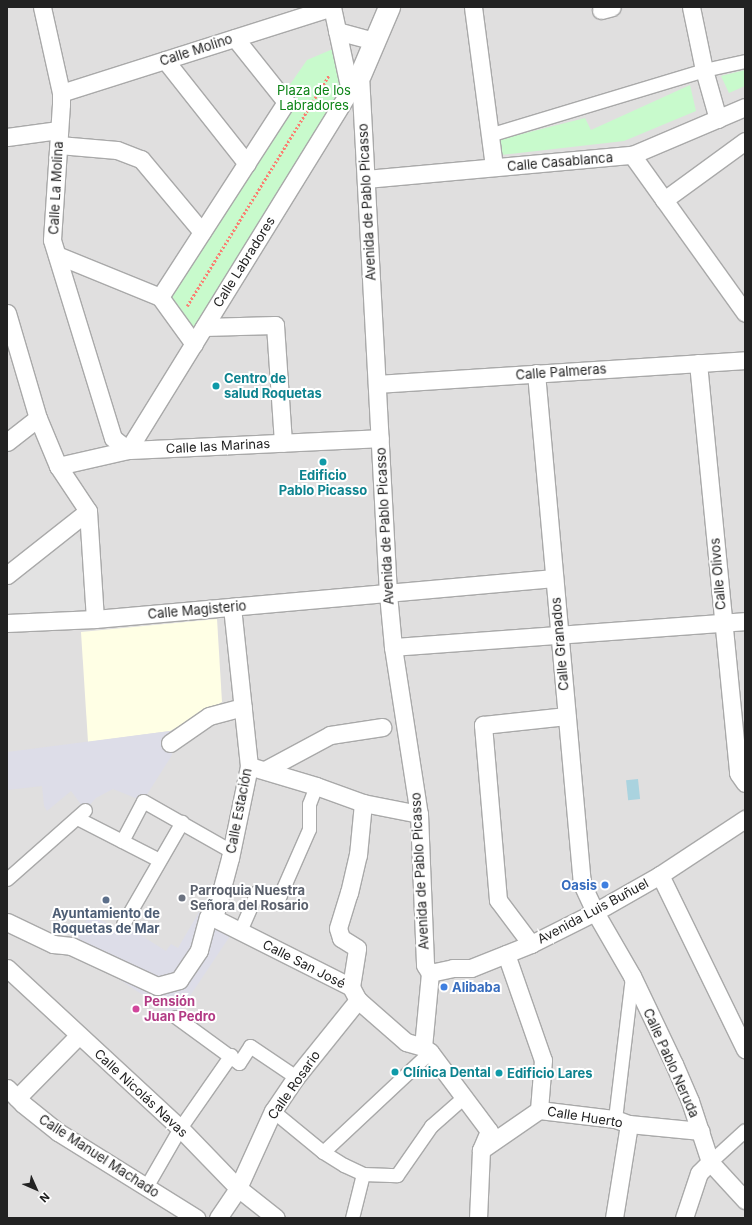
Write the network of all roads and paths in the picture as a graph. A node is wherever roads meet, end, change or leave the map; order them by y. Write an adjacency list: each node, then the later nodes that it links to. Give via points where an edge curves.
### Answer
1 (42, 7): 14 (street, Calle La Molina)
2 (332, 7): 6 (street); 7 (street, Calle Molino)
3 (389, 7): 8 (street, Avenida de Pablo Picasso)
4 (473, 7): 17 (street)
5 (691, 7): 12 (street)
6 (337, 31): 8 (street); 9 (street)
7 (235, 38): 10 (street, Calle Molino); 22 (street, via 286,102)
8 (375, 41): 13 (street, Avenida de Pablo Picasso)
9 (342, 54): 13 (street); 31 (path)
10 (165, 60): 14 (street, Calle Molino); 22 (street)
11 (745, 61): 12 (street)
12 (704, 70): 16 (street); 17 (street)
13 (355, 83): 24 (street, Avenida de Pablo Picasso); 32 (street, Calle Labradores)
14 (61, 93): 19 (street, Calle La Molina)
15 (745, 107): 16 (street, Calle Casablanca)
16 (718, 119): 21 (street, Calle Casablanca)
17 (489, 135): 23 (street)
18 (7, 137): 19 (street)
19 (59, 137): 26 (street, via 141,158); 27 (street, Calle La Molina, via 52,240)
20 (745, 141): 25 (street)
21 (632, 155): 23 (street, Calle Casablanca); 25 (street)
22 (246, 164): 26 (street)
23 (494, 168): 24 (street, Calle Casablanca)
24 (366, 179): 37 (street, Avenida de Pablo Picasso)
25 (664, 200): 30 (street)
26 (202, 232): 28 (street)
27 (57, 255): 28 (street); 42 (street, Calle La Molina, via 113,438)
28 (160, 297): 31 (street)
29 (7, 313): 38 (street)
30 (745, 313)
31 (178, 322): 33 (street)
32 (204, 327): 33 (street, Calle Labradores); 41 (street, via 275,325)
33 (194, 344): 42 (street, Calle Labradores)
34 (745, 360): 35 (street, Calle Palmeras)
35 (698, 363): 36 (street, Calle Palmeras); 51 (street, Calle Olivos)
36 (536, 373): 37 (street, Calle Palmeras); 46 (street, Calle Granados)
37 (377, 384): 39 (street, Avenida de Pablo Picasso)
38 (38, 418): 40 (street); 43 (street)
39 (380, 438): 41 (street, Calle las Marinas); 47 (street, Avenida de Pablo Picasso)
40 (7, 442)
41 (283, 443): 42 (street, Calle las Marinas)
42 (128, 450): 43 (street, Calle las Marinas)
43 (58, 466): 44 (street)
44 (88, 511): 45 (street); 49 (street)
45 (7, 575)
46 (554, 578): 47 (street, Calle Magisterio); 53 (street, Calle Granados)
47 (388, 594): 48 (street, Calle Magisterio); 54 (street, Avenida de Pablo Picasso)
48 (232, 607): 49 (street, Calle Magisterio); 55 (street, Calle Estación)
49 (95, 618): 52 (street, Calle Magisterio)
50 (745, 621): 51 (street)
51 (722, 622): 53 (street); 61 (street, Calle Olivos, via 738,772)
52 (7, 624)
53 (559, 634): 54 (street); 56 (street, Calle Granados)
54 (393, 647): 64 (street, Avenida de Pablo Picasso)
55 (242, 707): 58 (street, via 209,716); 59 (street, Calle Estación)
56 (567, 716): 72 (street, Calle Granados, via 582,884); 77 (street, via 483,725 498,900)
57 (382, 727): 60 (street, via 330,735)
58 (170, 743)
59 (249, 766): 60 (street); 68 (street, Calle Estación)
60 (265, 770): 62 (street)
61 (745, 783)
62 (316, 786): 63 (street); 76 (street, via 309,804 309,829 277,902 257,892)
63 (363, 803): 64 (street); 82 (street, via 358,855 338,928 341,938 357,948)
64 (419, 814): 80 (street, Avenida de Pablo Picasso, via 425,964)
65 (745, 819): 70 (street, Avenida Luis Buñuel)
66 (182, 822): 67 (street, via 143,801); 68 (street); 69 (street)
67 (122, 840): 69 (street); 71 (street, via 81,814)
68 (231, 851): 73 (street, Calle Estación)
69 (159, 860): 75 (street)
70 (660, 875): 72 (street, Avenida Luis Buñuel); 85 (street)
71 (7, 879)
72 (595, 912): 77 (street, Avenida Luis Buñuel); 81 (street, Calle Pablo Neruda)
73 (214, 918): 74 (street, via 208,917 199,950 179,980 157,986 71,946 53,944); 76 (street, Calle San José)
74 (7, 922)
75 (122, 924)
76 (240, 931): 82 (street, Calle San José)
77 (531, 944): 78 (street, Avenida Luis Buñuel)
78 (506, 954): 80 (street, Avenida Luis Buñuel, via 471,968 453,968); 91 (street, via 543,1060)
79 (7, 968): 84 (street, Calle Nicolás Navas)
80 (430, 973): 86 (street, Avenida de Pablo Picasso)
81 (632, 976): 93 (street); 96 (street, Calle Pablo Neruda, via 674,1064)
82 (354, 994): 86 (street, Calle San José, via 406,1042); 88 (street, Calle Rosario)
83 (176, 1017): 87 (street)
84 (79, 1035): 90 (street); 94 (street, Calle Nicolás Navas)
85 (745, 1049)
86 (426, 1050): 89 (street); 98 (street)
87 (231, 1055): 88 (street, via 239,1063 250,1046); 94 (street)
88 (296, 1077): 92 (street, Calle Rosario)
89 (464, 1097): 97 (street, via 488,1131); 100 (street, via 431,1126 397,1175)
90 (13, 1099): 101 (street, Calle Manuel Machado, via 58,1132)
91 (539, 1110): 93 (street, Calle Huerto); 97 (street, Calle Huerto)
92 (273, 1111): 98 (street); 102 (street, Calle Rosario)
93 (622, 1121): 96 (street, Calle Huerto); 109 (street)
94 (180, 1128): 101 (street); 102 (street, Calle Nicolás Navas)
95 (745, 1130): 99 (street)
96 (701, 1131): 99 (street, Calle Pablo Neruda)
97 (481, 1150): 108 (street)
98 (323, 1152): 100 (street)
99 (710, 1162): 103 (street); 110 (street, via 699,1173)
100 (363, 1174): 107 (street)
101 (146, 1187): 104 (street, Calle Manuel Machado)
102 (238, 1188): 105 (street, Calle Rosario); 106 (street, Calle Nicolás Navas)
103 (745, 1200)
104 (196, 1218)
105 (218, 1218)
106 (276, 1218)
107 (352, 1218)
108 (478, 1218)
109 (614, 1218)
110 (684, 1218)

